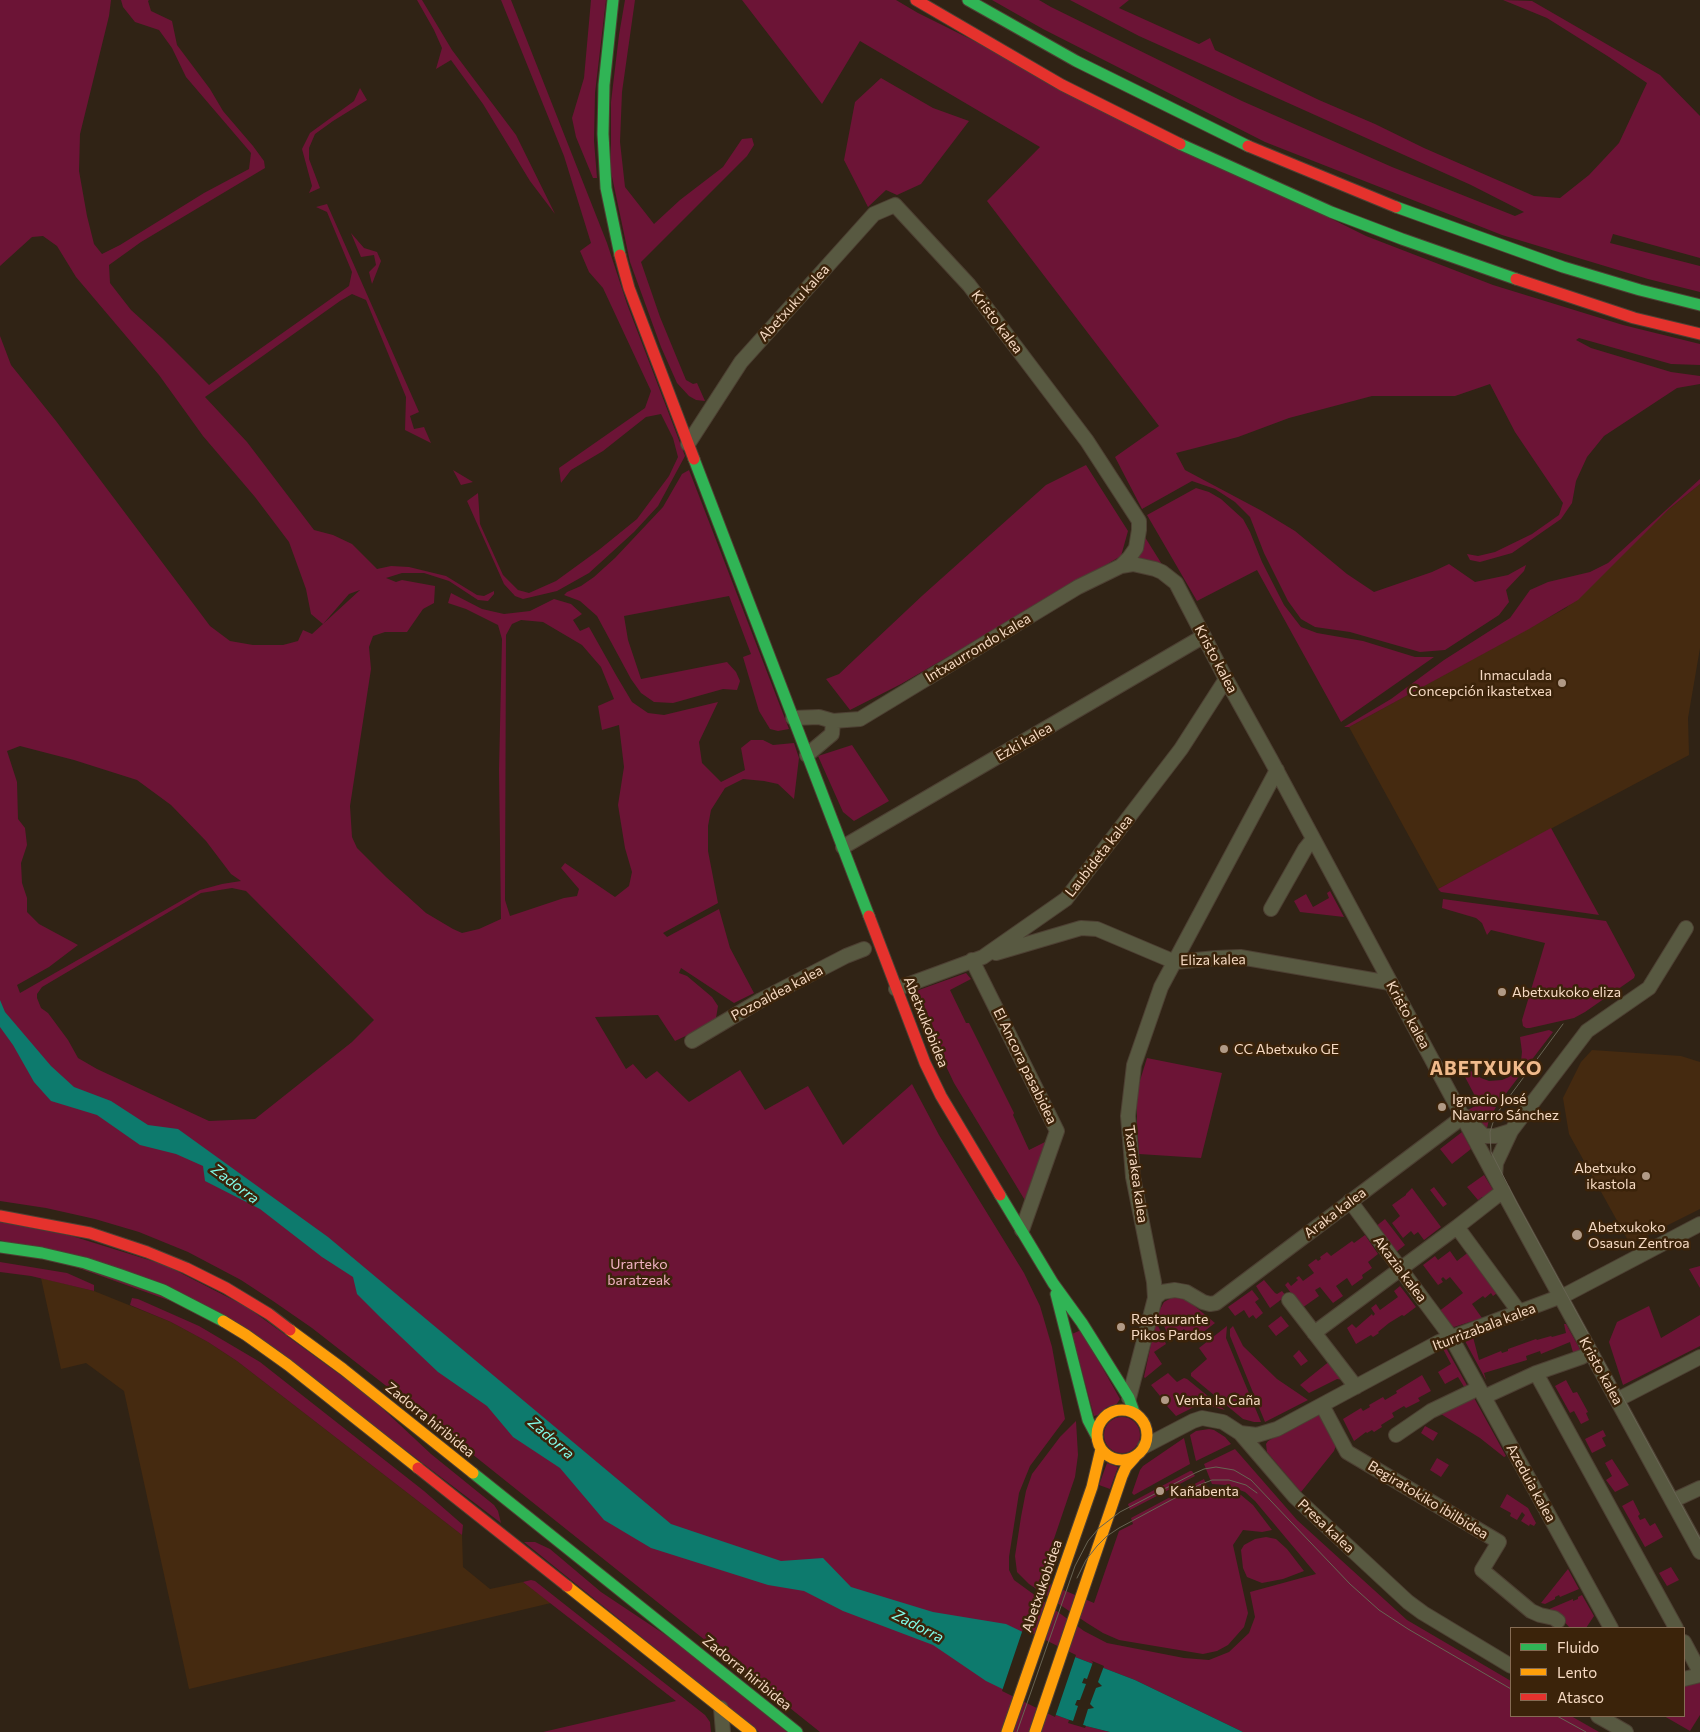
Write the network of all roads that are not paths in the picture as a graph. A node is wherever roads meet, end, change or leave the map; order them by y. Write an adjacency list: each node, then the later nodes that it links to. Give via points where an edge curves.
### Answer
1 (613, 0): 7 (main road, Abetxukobidea, via 604,85 606,188 629,288)
2 (916, 0): 6 (main road, via 1137,124 1322,208 1554,292 1634,318)
3 (968, 0): 5 (main road, via 1150,99 1324,178 1414,215 1554,264)
4 (895, 205): 7 (street, Abetxuku kalea, via 874,214 741,362); 8 (street, Kristo kalea, via 969,285 1087,441)
5 (1700, 305)
6 (1700, 334)
7 (688, 444): 13 (main road, Abetxukobidea)
8 (1139, 521): 9 (street, Intxaurrondo kalea, via 1136,548)
9 (1121, 566): 10 (street, Intxaurrondo kalea, via 1133,564 1155,568); 14 (street, Intxaurrondo kalea, via 1078,587 860,719)
10 (1176, 582): 11 (street, Kristo kalea)
11 (1204, 636): 12 (street, Kristo kalea); 18 (street, Ezki kalea)
12 (1226, 678): 16 (street, Kristo kalea); 22 (street, Laubideta kalea, via 1181,748 1066,899)
13 (793, 718): 14 (street, Intxaurrondo kalea, via 819,717); 15 (main road, Abetxukobidea)
14 (833, 722): 15 (street, via 832,734)
15 (806, 755): 18 (main road, Abetxukobidea)
16 (1277, 770): 17 (street, Kristo kalea); 23 (street, Txarrakea kalea)
17 (1313, 839): 19 (street, via 1304,848); 24 (street, Kristo kalea)
18 (843, 848): 25 (main road, Abetxukobidea)
19 (1271, 909)
20 (1686, 928): 28 (street, via 1649,988 1587,1031)
21 (864, 949): 26 (street, Pozoaldea kalea, via 761,1000)
22 (978, 959): 23 (street, Eliza kalea, via 1081,928 1097,929); 25 (street, Laubideta kalea); 35 (street, El Ancora pasabidea, via 1057,1131)
23 (1175, 962): 24 (street, Eliza kalea, via 1240,958); 40 (street, Txarrakea kalea, via 1161,988 1134,1065 1128,1116 1133,1177)
24 (1390, 983): 27 (street, Kristo kalea)
25 (896, 989): 35 (main road, Abetxukobidea, via 941,1096)
26 (692, 1040)
27 (1464, 1116): 28 (street, via 1484,1136); 29 (street, Kristo kalea); 31 (street, Araka kalea)
28 (1511, 1131): 29 (street, via 1496,1163)
29 (1495, 1177): 30 (street, Kristo kalea)
30 (1503, 1191): 34 (street); 39 (street, Kristo kalea)
31 (1350, 1201): 37 (street, Akazia kalea); 40 (street, Araka kalea, via 1216,1303 1203,1302 1186,1292 1174,1290 1162,1292)
32 (0, 1216): 74 (main road, Zadorra hiribidea, via 90,1233 147,1252 226,1288 269,1314)
33 (1700, 1224): 39 (street, Iturrizabala kalea)
34 (1457, 1227): 37 (street); 42 (street)
35 (1022, 1230): 38 (main road, Abetxukobidea)
36 (0, 1247): 70 (main road, via 42,1253 121,1274 163,1290 246,1335)
37 (1400, 1270): 43 (street); 44 (street, Akazia kalea)
38 (1053, 1283): 50 (main road, Abetxukobidea); 56 (main road, Abetxukobidea, via 1088,1420)
39 (1561, 1296): 42 (street, Iturrizabala kalea); 51 (street, Kristo kalea)
40 (1155, 1298): 50 (street, Txarrakea kalea)
41 (1289, 1300): 43 (street)
42 (1520, 1312): 44 (street, Iturrizabala kalea)
43 (1314, 1333): 48 (street)
44 (1451, 1337): 48 (street, Iturrizabala kalea); 49 (street, Azeduia kalea)
45 (1582, 1357): 47 (street)
46 (1700, 1357): 51 (street)
47 (1536, 1373): 49 (street); 65 (street)
48 (1356, 1387): 52 (street, Iturrizabala kalea)
49 (1481, 1392): 55 (street, via 1431,1411); 64 (street, Azeduia kalea)
50 (1129, 1398): 53 (main road, Abetxukobidea)
51 (1617, 1400): 61 (street, Kristo kalea)
52 (1322, 1405): 54 (street, Iturrizabala kalea, via 1272,1431 1257,1435); 63 (street, Begiratokiko ibilbidea, via 1348,1452 1499,1542 1482,1570 1531,1612)
53 (1134, 1412): 56 (main road, via 1123,1410 1109,1414 1099,1425); 57 (main road, via 1146,1425 1148,1438)
54 (1240, 1433): 57 (street, Presa kalea, via 1223,1422 1202,1418 1180,1426); 67 (street, Presa kalea, via 1295,1497 1408,1602)
55 (1396, 1435)
56 (1097, 1437): 58 (main road)
57 (1145, 1446): 59 (main road)
58 (1101, 1449): 59 (main road, via 1117,1459); 75 (main road, Abetxukobidea, via 1092,1486)
59 (1135, 1457): 76 (main road, via 1122,1476)
60 (1700, 1488): 61 (street)
61 (1672, 1501): 62 (street, Kristo kalea)
62 (1700, 1552)
63 (1558, 1621)
64 (1610, 1627)
65 (1675, 1627)
66 (1685, 1644): 68 (street)
67 (1510, 1665)
68 (1700, 1673): 69 (street)
69 (1685, 1679)
70 (722, 1708): 72 (street); 73 (main road)
71 (1600, 1717): 77 (street)
72 (723, 1732)
73 (751, 1732)
74 (796, 1732)
75 (1007, 1732)
76 (1035, 1732)
77 (1626, 1732)

